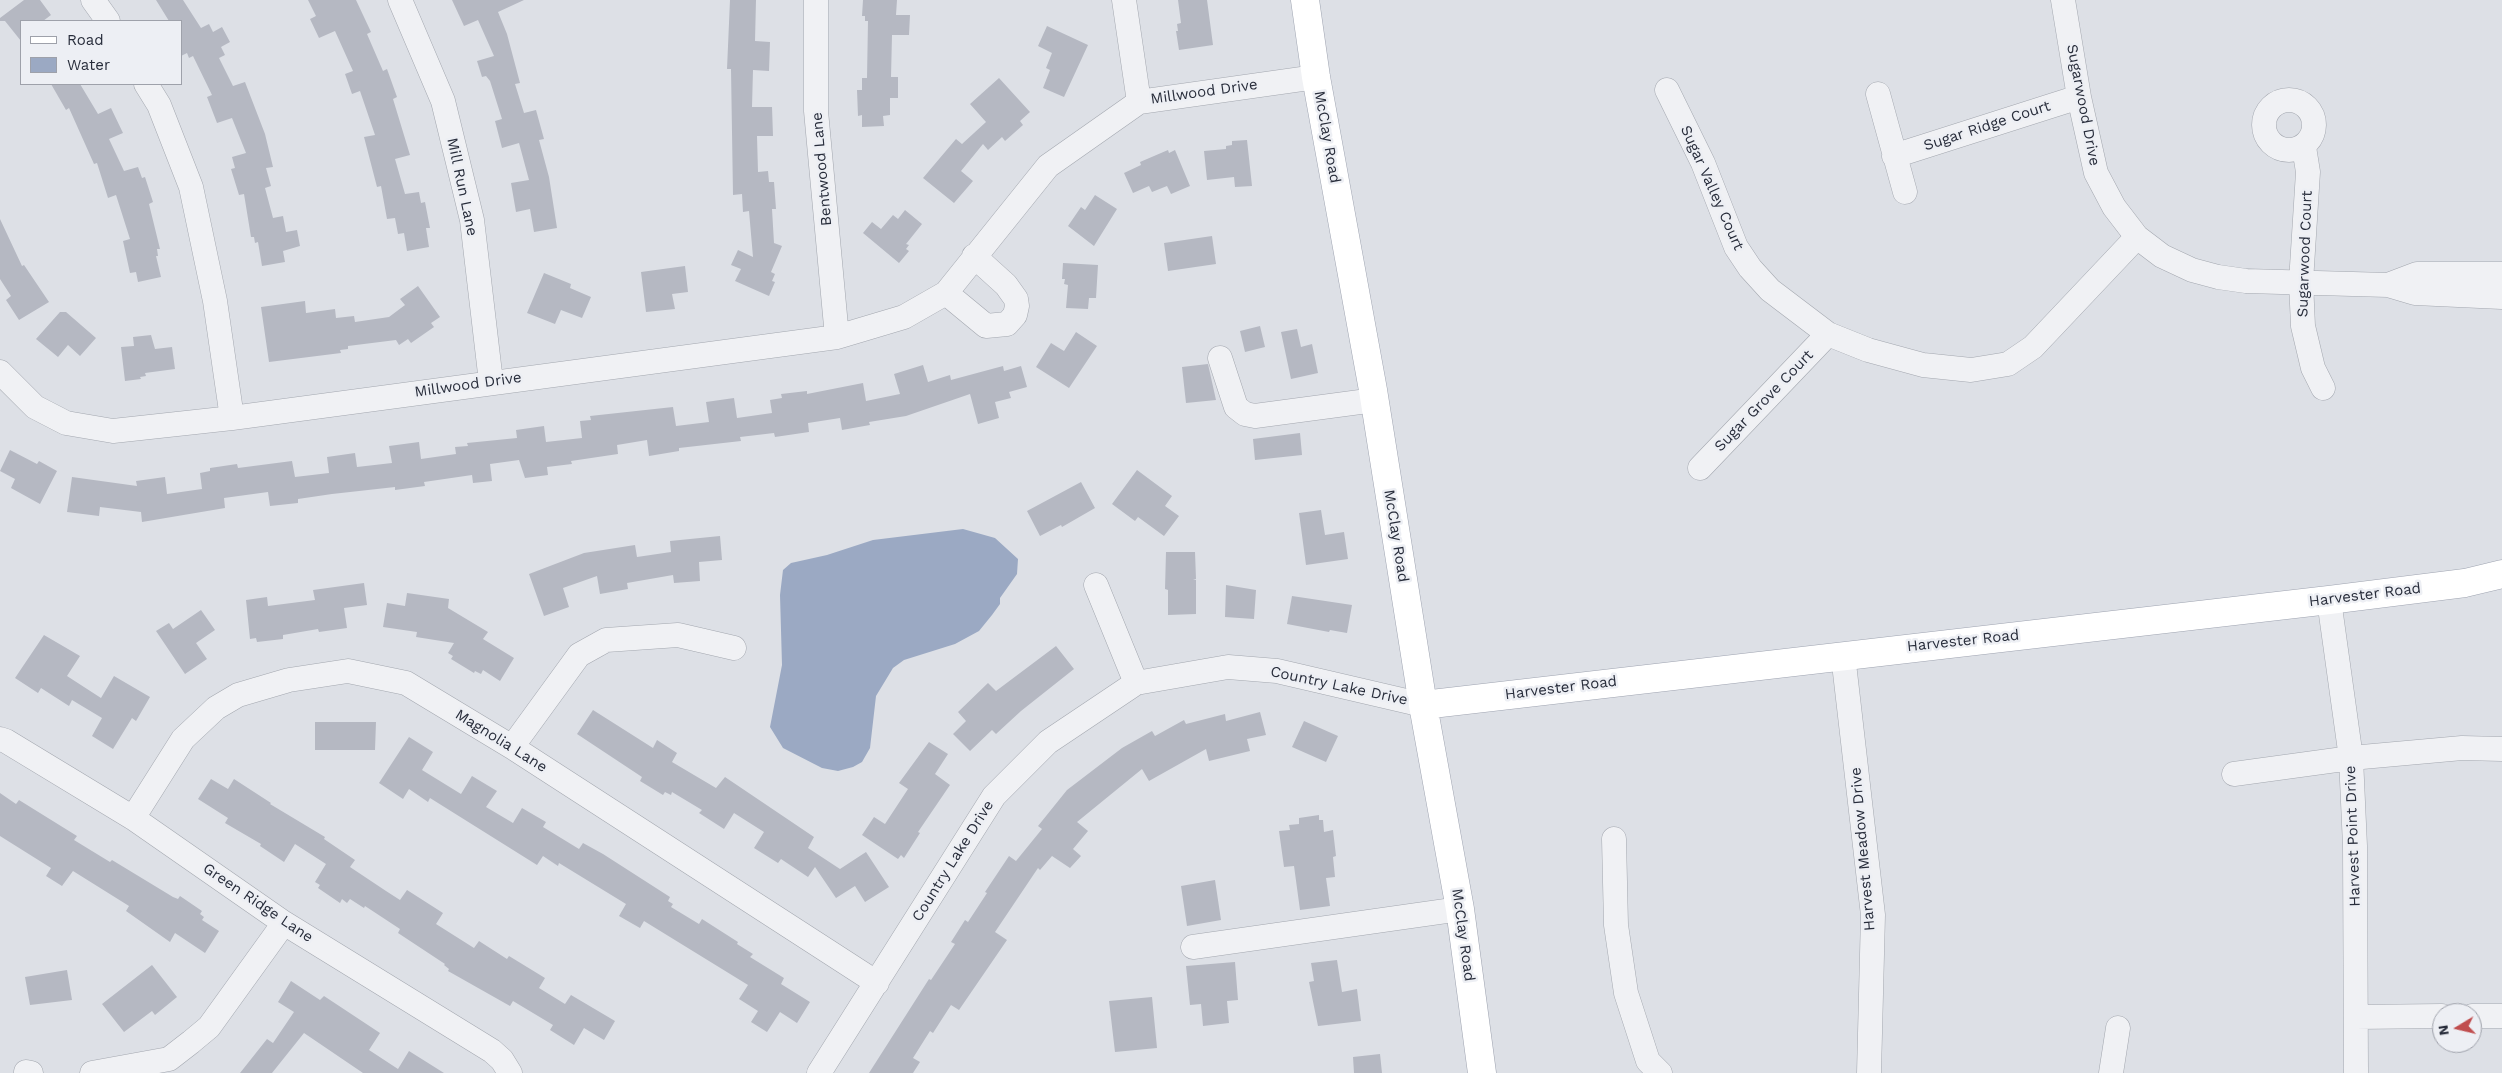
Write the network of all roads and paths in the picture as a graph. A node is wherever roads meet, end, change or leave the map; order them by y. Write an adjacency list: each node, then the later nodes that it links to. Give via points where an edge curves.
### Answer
1 (93, 0): 7 (street)
2 (400, 0): 28 (street, Mill Run Lane, via 443,101 472,220)
3 (816, 0): 25 (street, Bentwood Lane, via 816,111)
4 (1124, 0): 13 (street)
5 (1304, 0): 8 (main road, McClay Road)
6 (2063, 0): 12 (street, Sugarwood Drive)
7 (107, 20)
8 (1316, 77): 13 (street, Millwood Drive); 30 (main road, McClay Road)
9 (147, 85): 31 (street, via 159,105 191,187 215,301)
10 (1667, 90): 24 (street, Sugar Valley Court, via 1703,163 1736,247 1770,290)
11 (1878, 94): 15 (street)
12 (2079, 97): 15 (street, Sugar Ridge Court); 17 (street, Sugarwood Drive, via 2096,173 2114,207)
13 (1139, 102): 18 (street, Millwood Drive, via 1048,166)
14 (2304, 147): 20 (street, Sugarwood Court, via 2308,172)
15 (1894, 156): 16 (street)
16 (1905, 192)
17 (2137, 237): 20 (street, Sugarwood Drive, via 2162,256 2192,270 2246,281); 24 (street, Sugar Valley Court, via 2033,347 2008,364 1971,370 1923,365 1868,350)
18 (974, 256): 22 (street, Millwood Drive); 22 (street, via 1006,285 1016,299 1015,315 1007,324 986,326)
19 (2502, 274): 21 (street, Sugarwood Drive, via 2417,274)
20 (2301, 282): 21 (street, Sugarwood Drive); 29 (street, Sugarwood Court, via 2304,326 2313,368)
21 (2388, 285): 23 (street, Sugarwood Drive, via 2415,293)
22 (946, 293): 25 (street, Millwood Drive, via 904,317)
23 (2502, 297)
24 (1828, 334): 32 (street, Sugar Grove Court)
25 (838, 337): 28 (street, Millwood Drive)
26 (1220, 358): 30 (street, via 1236,407 1245,414 1255,416)
27 (0, 372): 31 (street, Millwood Drive, via 36,407 66,423 113,431)
28 (491, 382): 31 (street, Millwood Drive)
29 (2323, 388)
30 (1375, 400): 39 (main road, McClay Road)
31 (232, 418)
32 (1700, 468)
33 (2502, 574): 35 (main road, Harvester Road, via 2464,583)
34 (1096, 585): 38 (street)
35 (2329, 600): 37 (main road, Harvester Road); 43 (street, Harvest Point Drive)
36 (734, 648): 41 (street, via 678,635 606,640 579,655)
37 (1843, 655): 39 (main road, Harvester Road); 61 (street, Harvest Meadow Drive, via 1872,915)
38 (1136, 683): 39 (street, Country Lake Drive, via 1228,667 1248,668 1277,671); 50 (street, Country Lake Drive, via 1048,742 994,796)
39 (1423, 704): 47 (main road, McClay Road)
40 (0, 739): 45 (street, Green Ridge Lane)
41 (512, 746): 45 (street, Magnolia Lane, via 406,683 348,671 289,680 238,695 216,708 183,739); 50 (street, Magnolia Lane)
42 (2502, 749): 43 (street, via 2462,748)
43 (2351, 758): 44 (street); 54 (street, Harvest Point Drive)
44 (2234, 774)
45 (133, 818): 48 (street, Green Ridge Lane)
46 (1614, 839): 60 (street, via 1616,925 1626,993 1648,1061)
47 (1460, 909): 49 (street); 59 (main road, McClay Road)
48 (284, 923): 56 (street, via 209,1027 192,1042 169,1058); 57 (street, Green Ridge Lane, via 492,1051)
49 (1193, 947)
50 (878, 983): 58 (street, Country Lake Drive)
51 (2432, 1016): 54 (street)
52 (2482, 1016): 53 (street)
53 (2502, 1016)
54 (2356, 1017): 63 (street, Harvest Point Drive)
55 (2118, 1028): 62 (street)
56 (92, 1073)
57 (510, 1073)
58 (819, 1073)
59 (1482, 1073)
60 (1660, 1073)
61 (1868, 1073)
62 (2112, 1073)
63 (2356, 1073)

